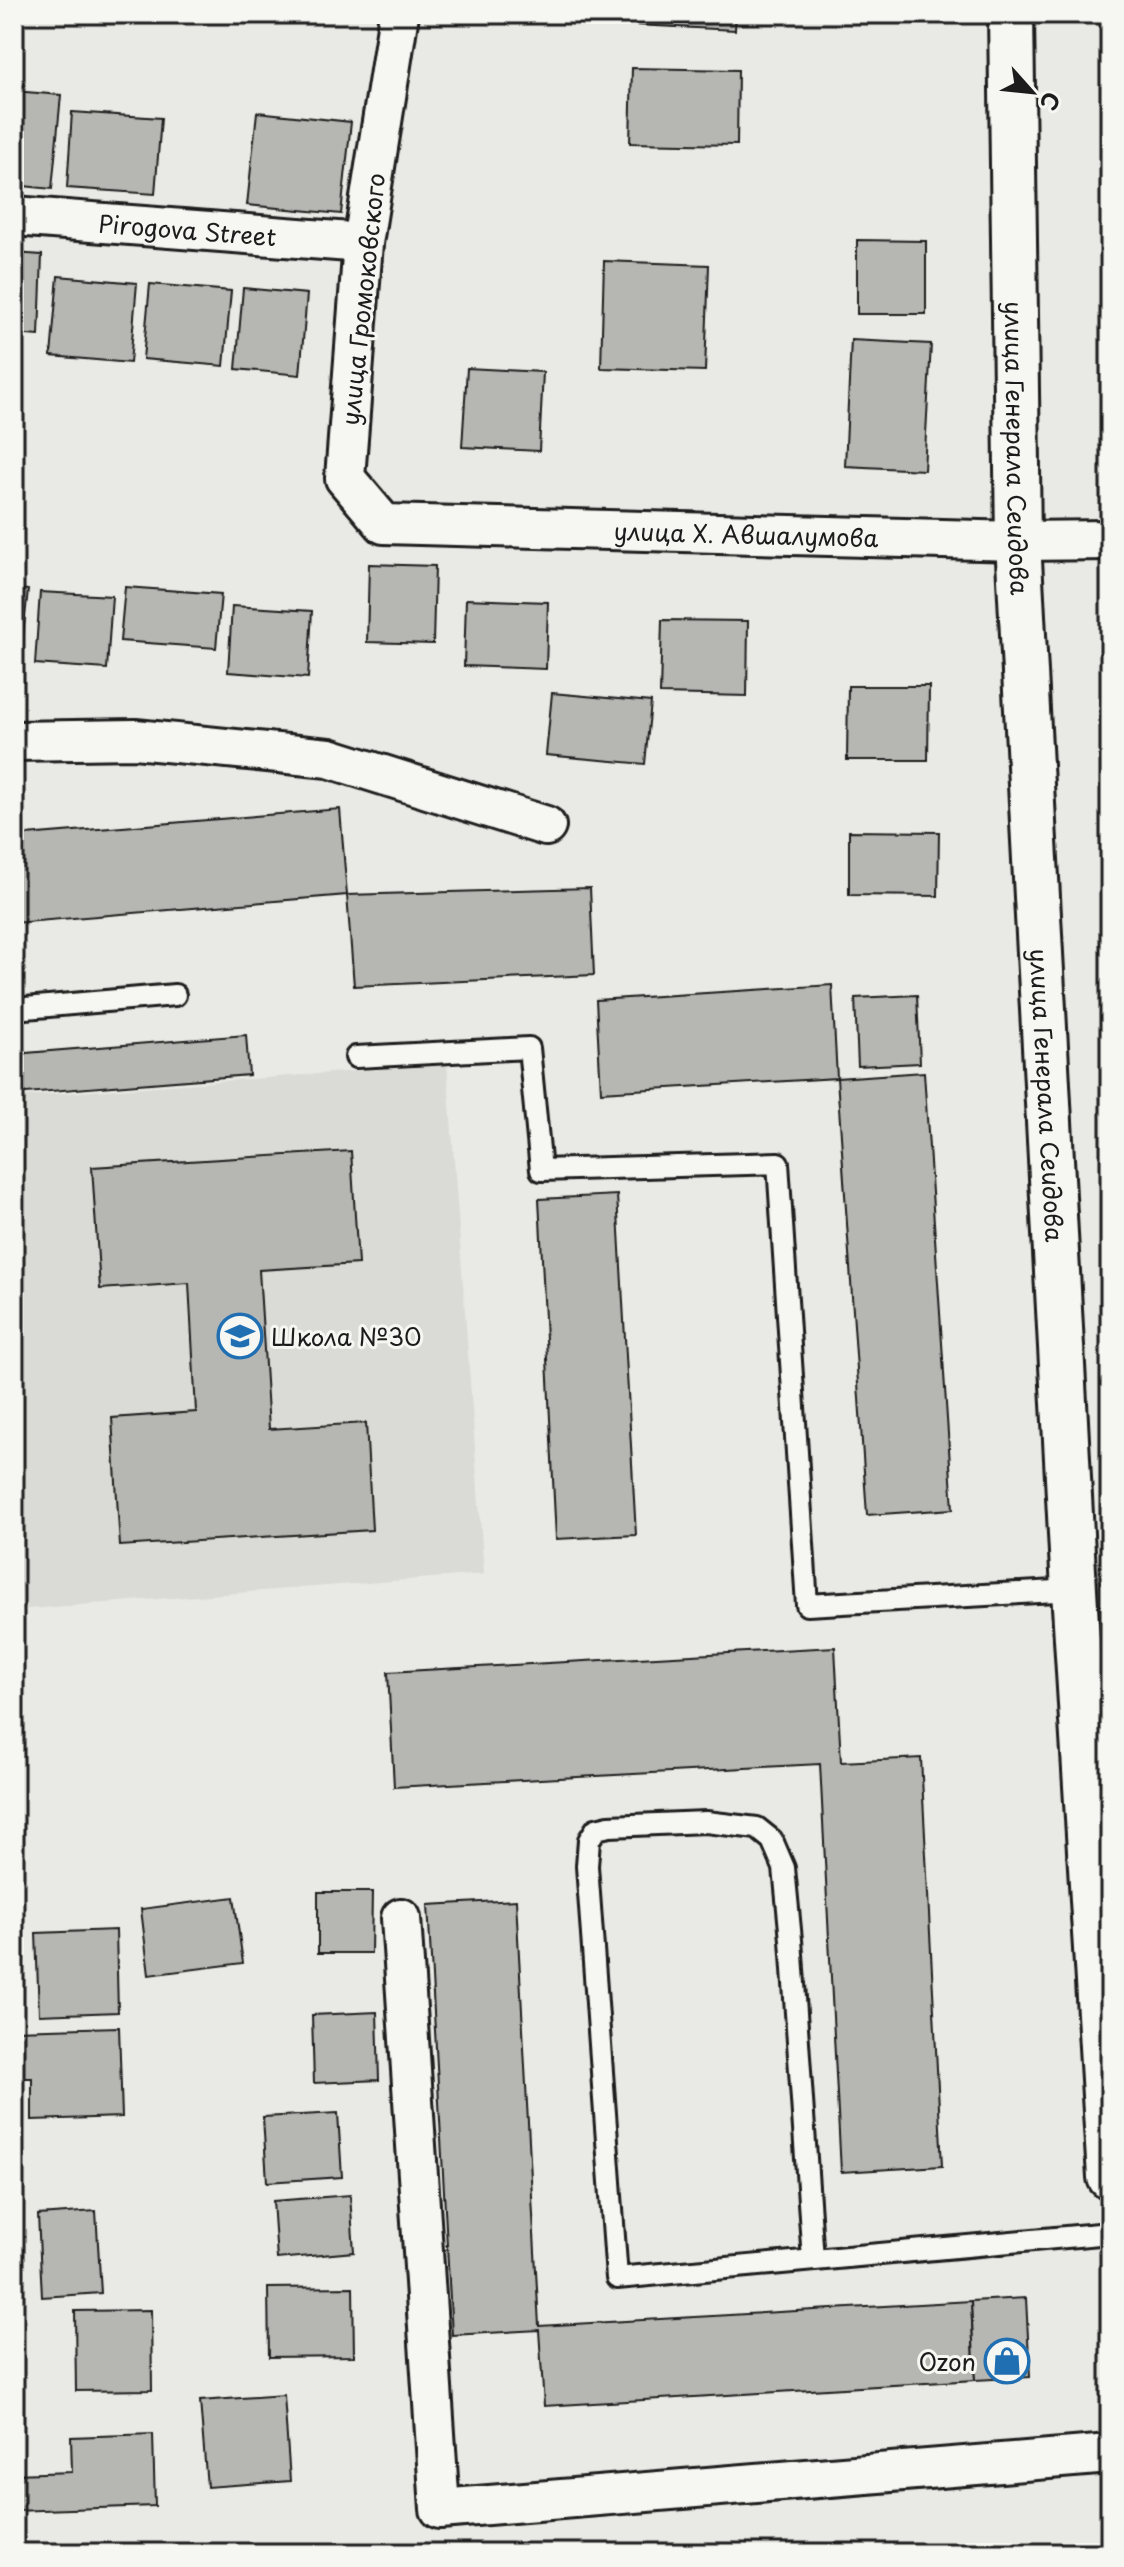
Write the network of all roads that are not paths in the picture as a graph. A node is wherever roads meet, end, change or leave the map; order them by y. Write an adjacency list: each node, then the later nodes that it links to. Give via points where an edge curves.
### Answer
1 (399, 14): 4 (street, улица Громоковского)
2 (1011, 14): 7 (street, улица Генерала Сеидова)
3 (14, 216): 4 (street, Pirogova Street)
4 (363, 243): 5 (street, улица Громоковского, via 345,478)
5 (384, 524): 7 (street, улица Х. Авшалумова)
6 (1110, 540): 7 (street, улица Х. Авшалумова)
7 (1018, 541): 13 (street, улица Генерала Сеидова)
8 (14, 741): 9 (street, via 135,739 329,758)
9 (546, 826)
10 (175, 995): 11 (lane)
11 (14, 1009)
12 (356, 1057): 13 (lane, via 529,1048 541,1170 778,1163 807,1605)
13 (1074, 1590): 15 (street, улица Генерала Сеидова)
14 (401, 1918): 18 (street, via 440,2509)
15 (1110, 2177)
16 (1110, 2233): 17 (lane)
17 (813, 2260): 17 (lane, via 617,2278 587,1866 589,1840 596,1829 706,1822 757,1828 772,1840 784,1868)
18 (1110, 2454)

